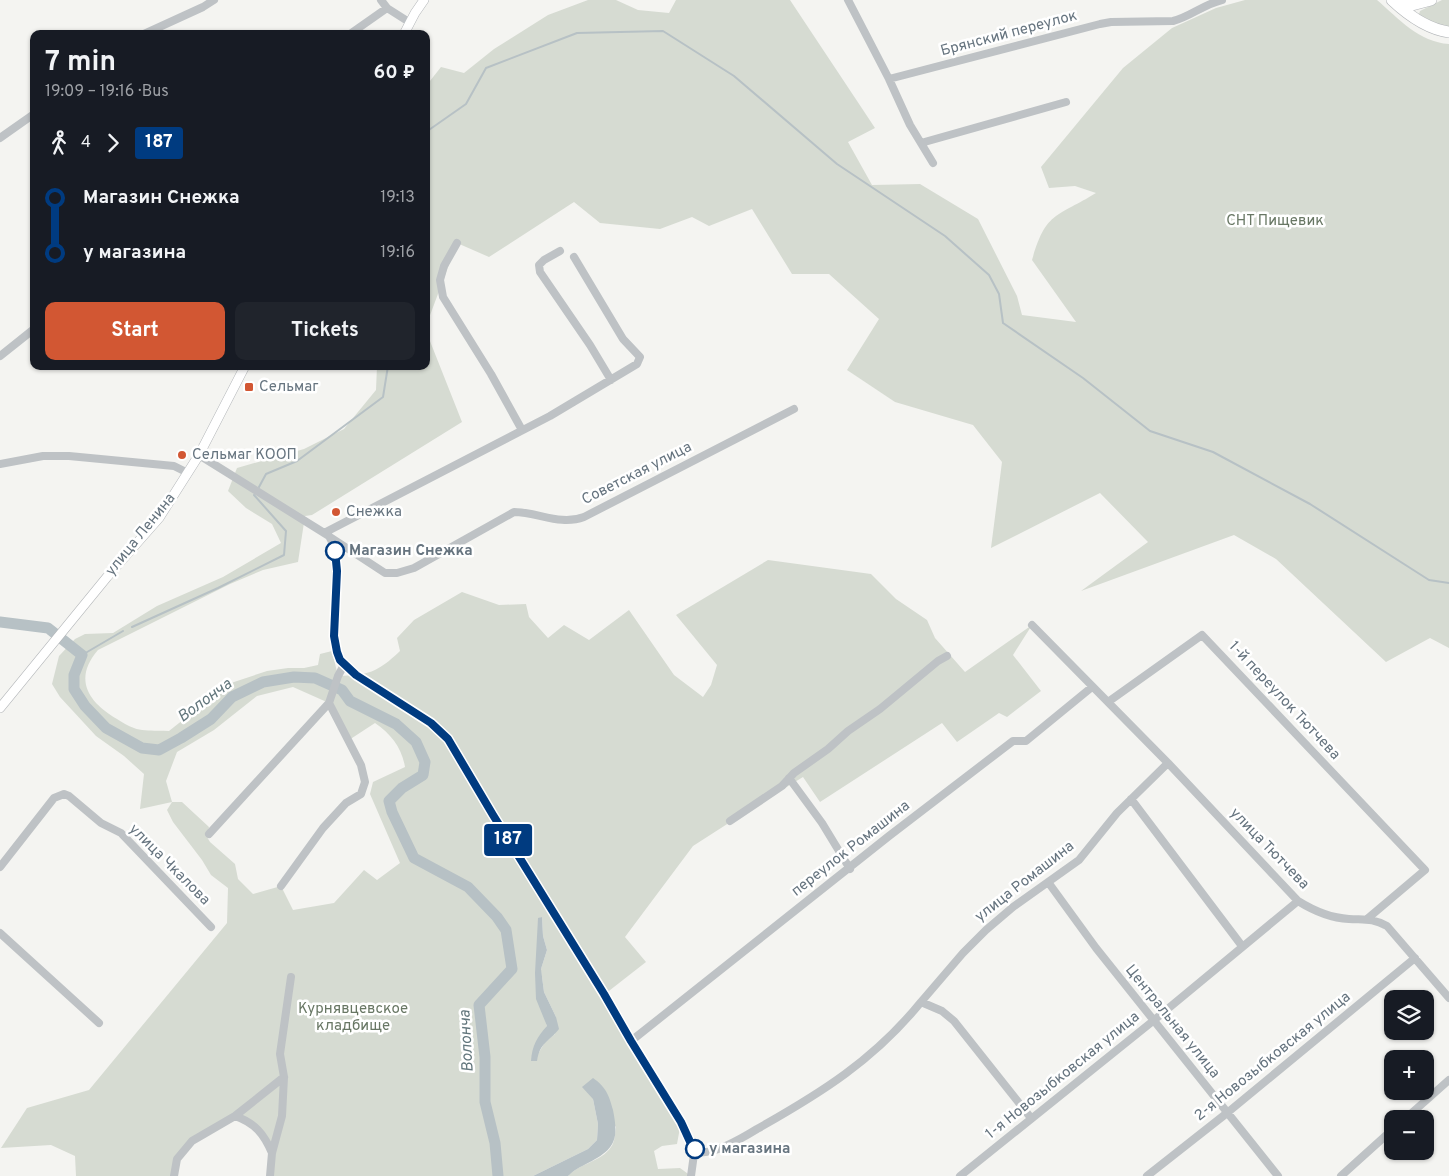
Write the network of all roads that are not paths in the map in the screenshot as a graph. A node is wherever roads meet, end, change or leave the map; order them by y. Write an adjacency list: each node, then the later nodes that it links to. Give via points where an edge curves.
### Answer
1 (214, 0): 10 (street)
2 (381, 0): 8 (street)
3 (424, 0): 9 (main road)
4 (848, 0): 14 (street)
5 (1222, 0): 14 (street, Брянский переулок, via 1173,21 1100,24)
6 (1394, 0): 7 (highway, via 1412,5); 13 (highway, via 1425,24)
7 (1431, 0)
8 (387, 8): 9 (street); 11 (street)
9 (409, 22): 12 (main road)
10 (153, 30)
11 (356, 30)
12 (406, 30)
13 (1449, 32)
14 (890, 79): 18 (street)
15 (1066, 102): 18 (street)
16 (30, 117): 17 (street)
17 (0, 138)
18 (921, 142): 19 (street)
19 (933, 163)
20 (457, 243): 28 (street, via 440,280 443,298)
21 (560, 251): 26 (street, via 539,265 540,272)
22 (574, 257): 26 (street, via 623,339 640,357 634,366)
23 (30, 332): 24 (street)
24 (0, 356)
25 (243, 370): 29 (main road, улица Ленина)
26 (611, 380): 28 (street)
27 (794, 409): 32 (street, Советская улица, via 584,517 566,521 514,512 414,568 396,574 385,573)
28 (522, 430): 32 (street)
29 (199, 455): 31 (main road, улица Ленина); 32 (street)
30 (0, 464): 31 (street, via 43,456 69,456 174,466)
31 (188, 473): 39 (main road, улица Ленина, via 159,518)
32 (326, 534): 35 (street, via 335,548 335,646)
33 (1032, 625): 36 (street, улица Тютчева)
34 (947, 656): 41 (street)
35 (344, 664): 38 (street); 60 (street, via 431,723 448,739)
36 (1092, 687): 37 (street, улица Тютчева); 46 (street, переулок Ромашина, via 1026,741 1013,741)
37 (1108, 702): 40 (street, улица Тютчева); 50 (street, 1-й переулок Тютчева, via 1202,635 1425,870)
38 (329, 703): 44 (street); 48 (street, via 361,765 364,782 361,794 346,803 323,828)
39 (0, 708)
40 (1168, 763): 42 (street, улица Ромашина); 49 (street, улица Тютчева)
41 (789, 778): 43 (street); 46 (street)
42 (1131, 800): 47 (street, улица Ромашина, via 1079,860); 53 (street)
43 (730, 821)
44 (209, 834)
45 (0, 867): 51 (street, улица Чкалова, via 54,798 64,794 121,833)
46 (850, 869): 60 (street, переулок Ромашина)
47 (1048, 882): 57 (street, улица Ромашина, via 986,930); 58 (street, Центральная улица)
48 (282, 886)
49 (1298, 901): 50 (street, улица Тютчева, via 1331,916); 53 (street, 1-я Новозыбковская улица)
50 (1367, 919): 54 (street, улица Тютчева, via 1387,926)
51 (211, 927)
52 (0, 933): 59 (street)
53 (1242, 946): 58 (street, 1-я Новозыбковская улица)
54 (1415, 958): 56 (street, улица Тютчева); 64 (street, 2-я Новозыбковская улица)
55 (290, 977): 61 (street, via 280,1054)
56 (1449, 998)
57 (921, 1002): 66 (street, via 942,1011 954,1021); 69 (street, улица Ромашина, via 894,1034 836,1082 740,1139)
58 (1154, 1021): 64 (street, Центральная улица); 66 (street, 1-я Новозыбковская улица)
59 (99, 1023)
60 (631, 1041): 68 (street, via 681,1122)
61 (284, 1077): 65 (street); 70 (street, via 282,1116)
62 (1449, 1080): 63 (street)
63 (1415, 1110)
64 (1227, 1113): 75 (street, 2-я Новозыбковская улица); 76 (street, Центральная улица)
65 (235, 1116): 70 (street, via 248,1121 265,1138); 71 (street, via 192,1140 177,1160)
66 (1031, 1118): 74 (street, 1-я Новозыбковская улица)
67 (1384, 1137): 77 (street)
68 (692, 1146): 69 (street, via 701,1152); 73 (street)
69 (715, 1150): 73 (street, улица Ромашина, via 700,1159)
70 (272, 1153): 72 (street)
71 (174, 1176)
72 (270, 1176)
73 (691, 1176)
74 (960, 1176)
75 (1147, 1176)
76 (1278, 1176)
77 (1341, 1176)

